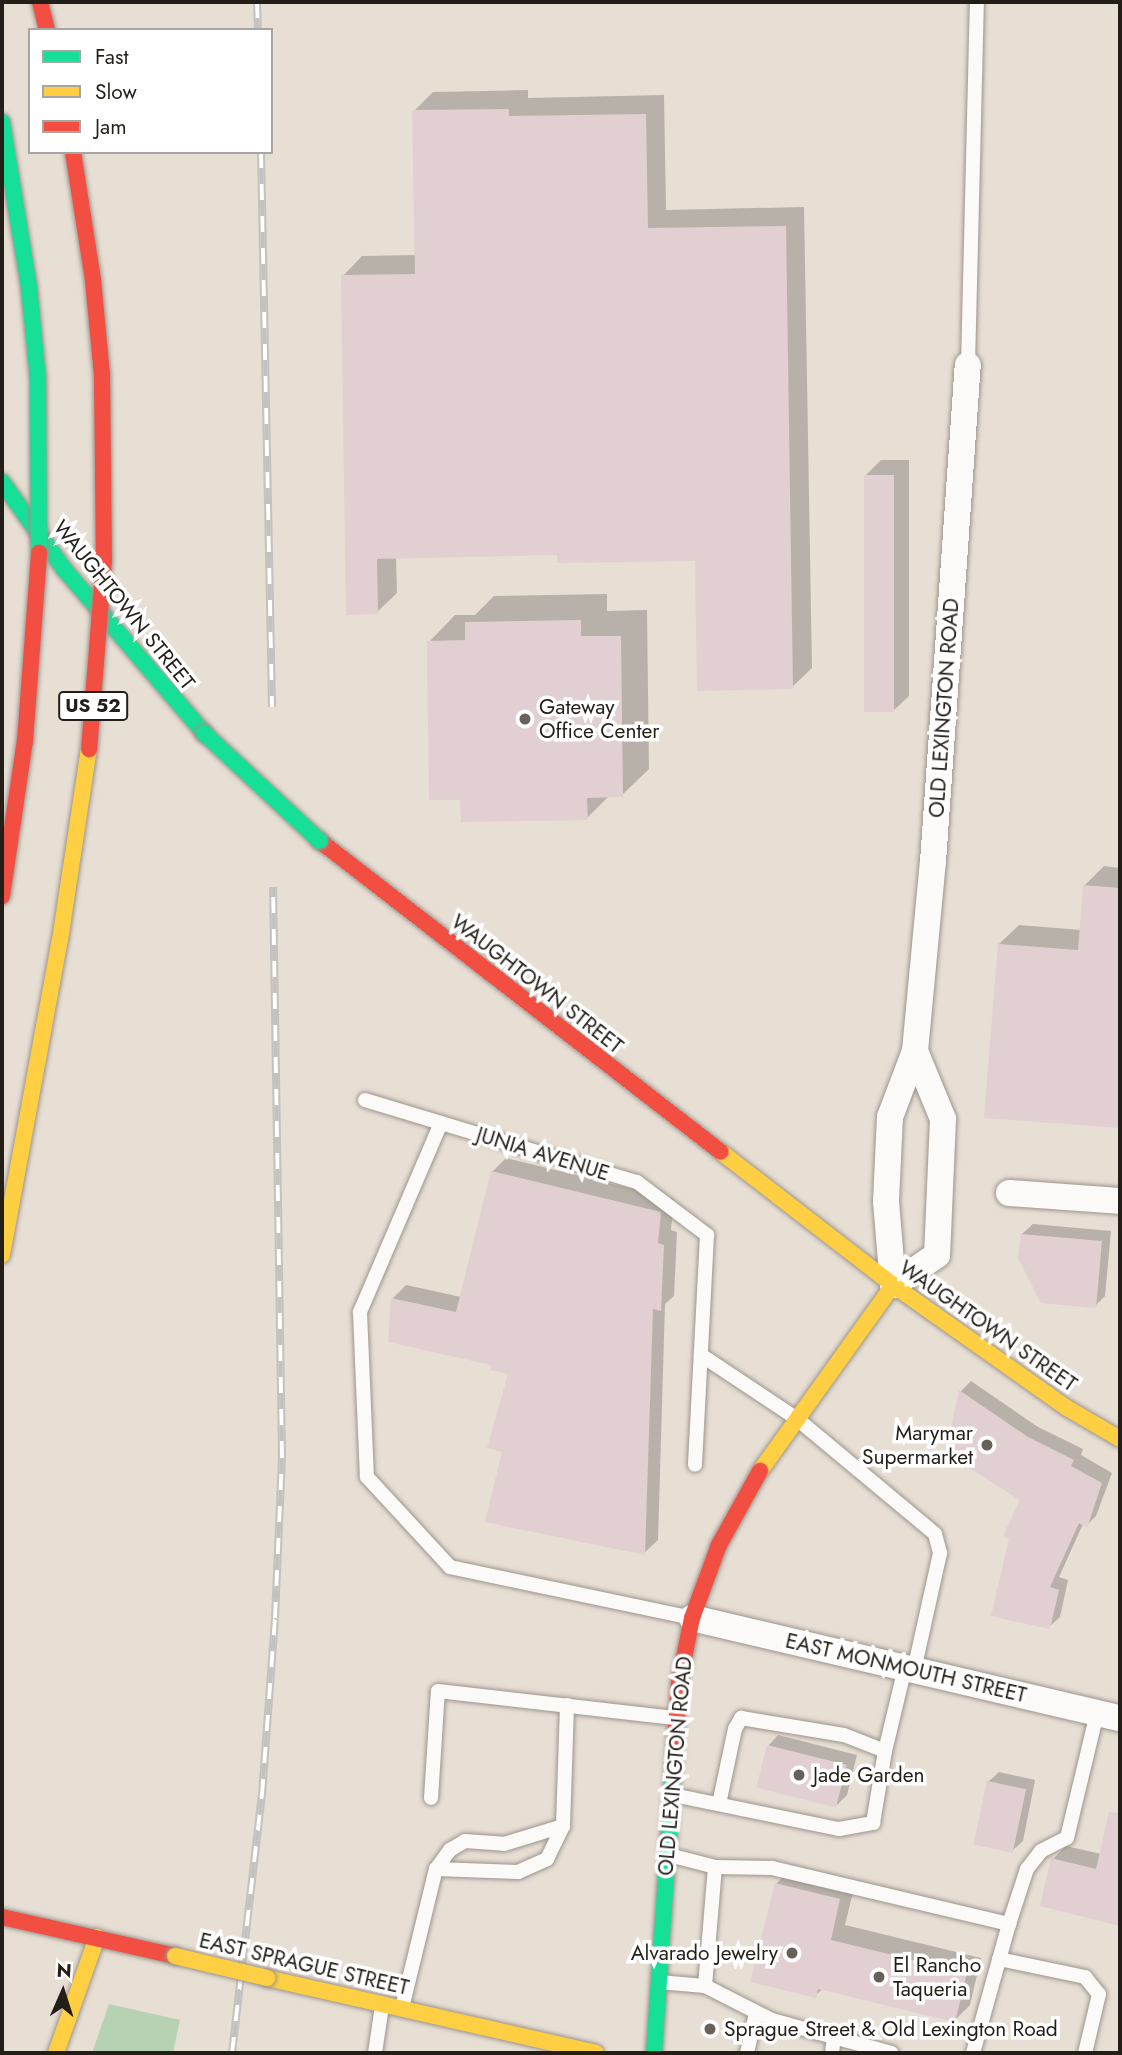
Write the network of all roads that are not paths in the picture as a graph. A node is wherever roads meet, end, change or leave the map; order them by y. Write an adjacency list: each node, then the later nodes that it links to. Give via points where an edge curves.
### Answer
1 (40, 2): 3 (main road)
2 (977, 2): 6 (lane)
3 (46, 28)
4 (2, 122): 8 (main road, US 52, bridge, via 29,287 38,379 40,472 34,645)
5 (73, 154): 14 (main road, US 52, bridge, via 102,375 104,560 89,747 70,878)
6 (968, 365): 9 (street, OLD LEXINGTON ROAD)
7 (2, 482): 15 (main road, WAUGHTOWN STREET, bridge, via 64,569 204,733 320,841)
8 (2, 896)
9 (915, 1051): 15 (street, OLD LEXINGTON ROAD, via 890,1117 886,1201); 15 (street, OLD LEXINGTON ROAD, via 943,1119 937,1255)
10 (365, 1100): 11 (lane, JUNIA AVENUE)
11 (441, 1123): 16 (lane, JUNIA AVENUE, via 637,1182 707,1235); 20 (lane, via 360,1312 367,1477 450,1567)
12 (1009, 1193): 13 (street)
13 (1120, 1201)
14 (2, 1255)
15 (893, 1285): 17 (main road, OLD LEXINGTON ROAD); 18 (main road, WAUGHTOWN STREET, via 1067,1408)
16 (701, 1355): 17 (lane); 19 (lane)
17 (796, 1418): 20 (main road, OLD LEXINGTON ROAD, via 738,1506); 21 (lane, via 935,1534 940,1545)
18 (1120, 1439)
19 (695, 1465)
20 (692, 1618): 21 (street, EAST MONMOUTH STREET); 24 (main road, OLD LEXINGTON ROAD)
21 (910, 1669): 23 (street, EAST MONMOUTH STREET); 25 (lane)
22 (567, 1706): 24 (lane); 27 (lane, via 438,1691); 29 (lane)
23 (1108, 1715): 34 (lane, via 1067,1838 1041,1851 1027,1869)
24 (676, 1718): 26 (main road, OLD LEXINGTON ROAD)
25 (885, 1751): 28 (lane, via 873,1823 839,1829); 28 (lane, via 844,1735 741,1717)
26 (671, 1794): 28 (lane); 30 (main road, OLD LEXINGTON ROAD)
27 (432, 1798)
28 (719, 1804)
29 (564, 1826): 32 (lane, via 504,1844 465,1841 450,1850); 32 (lane, via 547,1859 518,1872)
30 (667, 1855): 31 (lane); 37 (main road, OLD LEXINGTON ROAD)
31 (715, 1867): 34 (lane, via 772,1868); 38 (lane)
32 (436, 1869): 40 (lane)
33 (2, 1917): 35 (main road, EAST SPRAGUE STREET)
34 (1009, 1924): 36 (lane)
35 (97, 1937): 39 (main road, EAST SPRAGUE STREET, bridge); 43 (main road)
36 (999, 1959): 50 (lane); 51 (lane, via 1085,1978 1099,1994)
37 (657, 1982): 38 (lane); 46 (main road, OLD LEXINGTON ROAD)
38 (705, 1986): 41 (lane)
39 (383, 2005): 40 (main road, EAST SPRAGUE STREET); 44 (lane)
40 (402, 2009): 45 (main road, EAST SPRAGUE STREET)
41 (756, 2013): 42 (lane); 47 (lane)
42 (834, 2037): 48 (lane); 49 (lane)
43 (56, 2053)
44 (375, 2053)
45 (596, 2053)
46 (654, 2053)
47 (747, 2053)
48 (832, 2053)
49 (892, 2053)
50 (973, 2053)
51 (1085, 2053)

